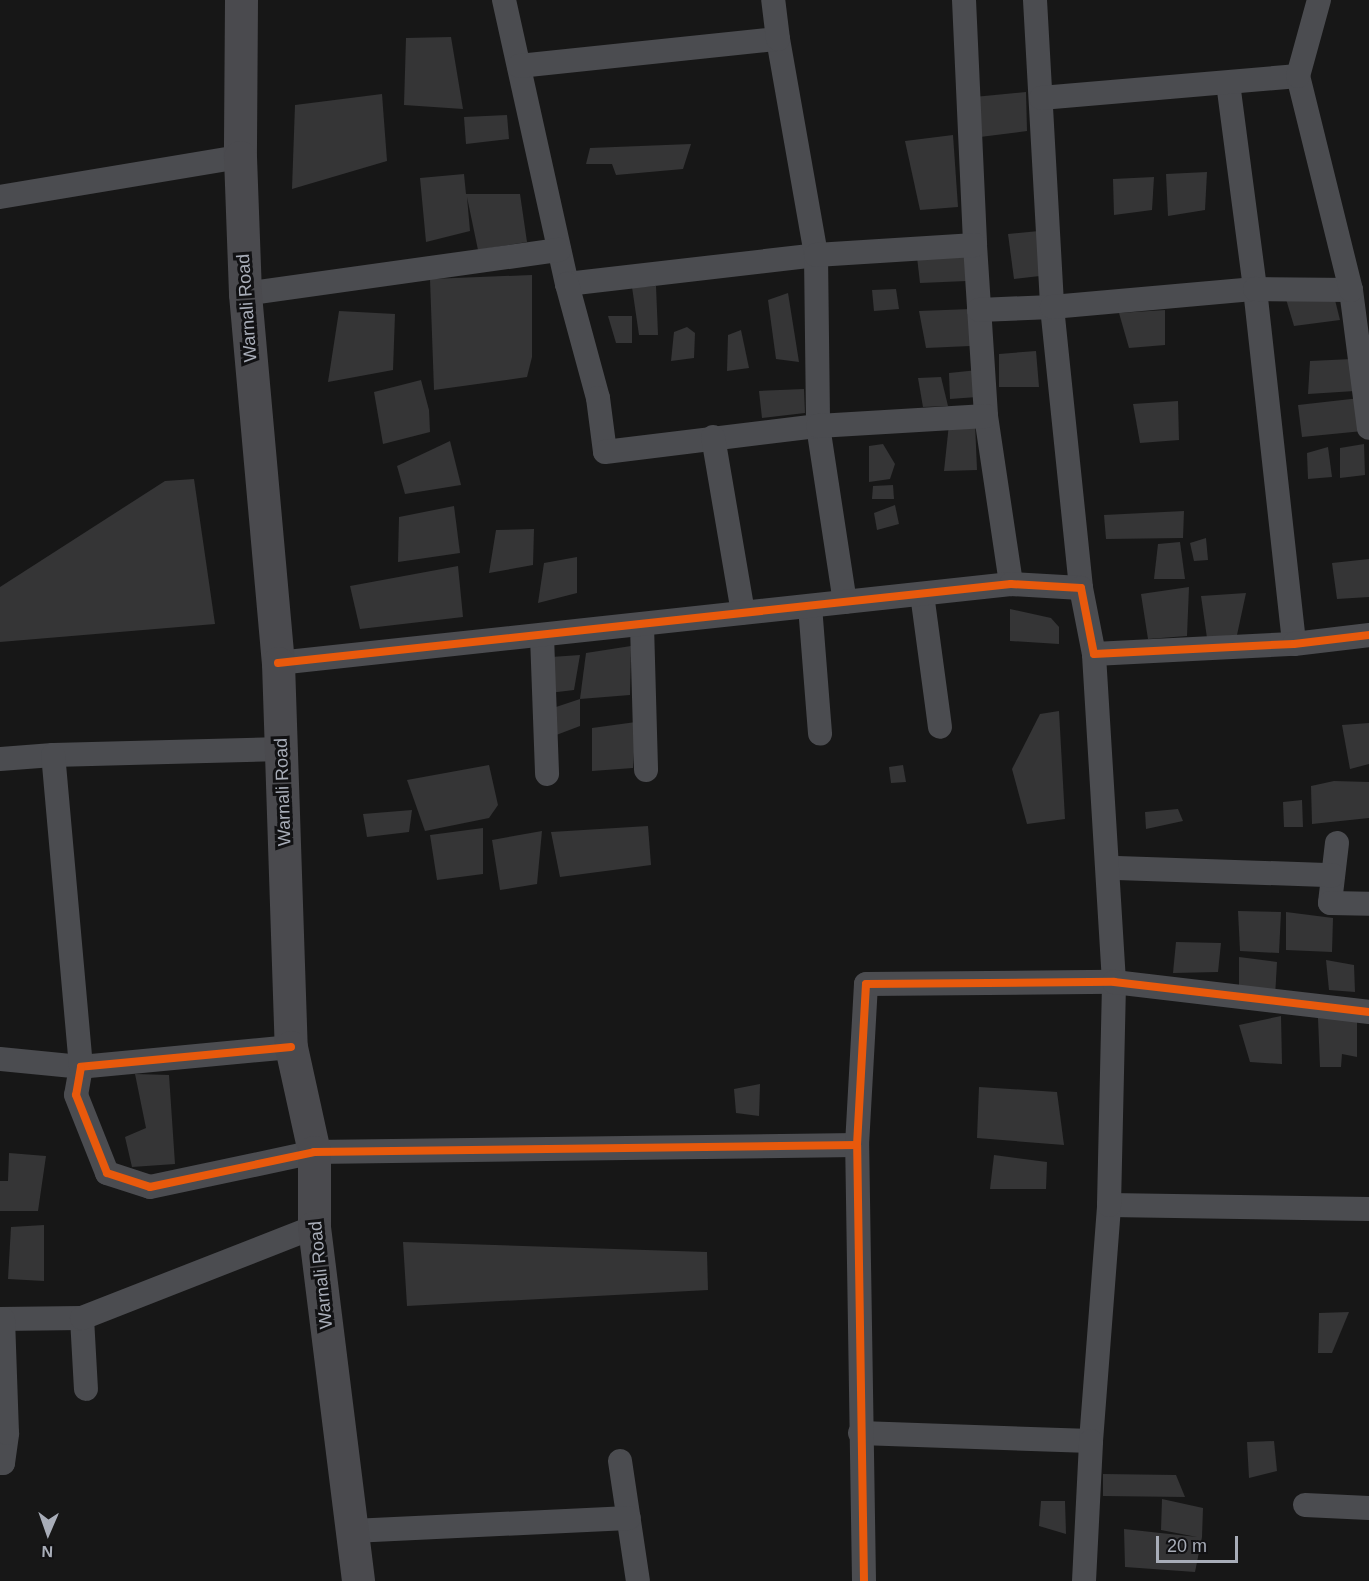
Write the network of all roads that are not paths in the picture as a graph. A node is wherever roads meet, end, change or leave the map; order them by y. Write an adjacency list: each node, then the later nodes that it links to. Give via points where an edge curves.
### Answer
1 (241, 0): 12 (main road, Warnali Road)
2 (504, 0): 8 (street)
3 (773, 0): 7 (street)
4 (964, 0): 14 (street)
5 (1035, 0): 11 (street)
6 (1319, 0): 9 (street)
7 (778, 39): 8 (street); 16 (street)
8 (519, 66): 15 (street)
9 (1298, 76): 10 (street); 19 (street)
10 (1228, 83): 11 (street); 18 (street)
11 (1041, 98): 21 (street)
12 (240, 157): 13 (street); 20 (main road, Warnali Road)
13 (0, 197)
14 (975, 245): 16 (street); 22 (street)
15 (560, 250): 17 (street); 20 (street)
16 (816, 255): 17 (street); 24 (street)
17 (567, 284): 26 (street, via 598,398 605,452)
18 (1255, 289): 19 (street); 21 (street); 36 (street)
19 (1351, 290): 25 (street)
20 (245, 294): 38 (main road, Warnali Road)
21 (1052, 307): 22 (street); 28 (street)
22 (979, 310): 23 (street)
23 (986, 416): 24 (street); 27 (street)
24 (818, 426): 26 (street); 30 (street)
25 (1369, 428)
26 (713, 437): 32 (street)
27 (1011, 584): 28 (street); 29 (street)
28 (1081, 588): 37 (street)
29 (922, 594): 30 (street); 39 (street)
30 (845, 602): 31 (street)
31 (810, 606): 32 (street); 40 (street)
32 (742, 612): 33 (street)
33 (642, 624): 35 (street); 44 (street)
34 (1369, 634): 36 (street)
35 (542, 636): 38 (street); 45 (street)
36 (1294, 644): 37 (street)
37 (1094, 654): 50 (street)
38 (279, 663): 41 (main road, Warnali Road)
39 (940, 727)
40 (820, 734)
41 (282, 749): 42 (street); 52 (main road, Warnali Road)
42 (53, 755): 43 (street); 54 (street)
43 (0, 759)
44 (646, 770)
45 (547, 774)
46 (1337, 843): 48 (street)
47 (1117, 868): 48 (street)
48 (1333, 875): 49 (street, via 1330,903)
49 (1369, 904)
50 (1114, 982): 51 (street); 55 (street, via 866,984); 57 (street)
51 (1369, 1012)
52 (291, 1047): 54 (street); 56 (main road, Warnali Road)
53 (0, 1059): 54 (street)
54 (81, 1067): 56 (street, via 76,1095 107,1173 150,1187)
55 (857, 1145): 56 (street); 63 (street)
56 (314, 1152): 59 (main road, Warnali Road)
57 (1108, 1205): 58 (street); 64 (street)
58 (1369, 1209)
59 (314, 1227): 60 (street); 70 (main road, Warnali Road)
60 (82, 1318): 61 (street); 62 (street)
61 (2, 1319): 66 (street, via 7,1433)
62 (86, 1389)
63 (860, 1433): 64 (street); 73 (street)
64 (1090, 1442): 74 (street)
65 (620, 1461): 69 (street)
66 (0, 1463)
67 (1305, 1505): 68 (street)
68 (1369, 1508)
69 (629, 1518): 70 (street); 72 (street)
70 (352, 1531): 71 (main road, Warnali Road)
71 (358, 1581)
72 (638, 1581)
73 (864, 1581)
74 (1084, 1581)

